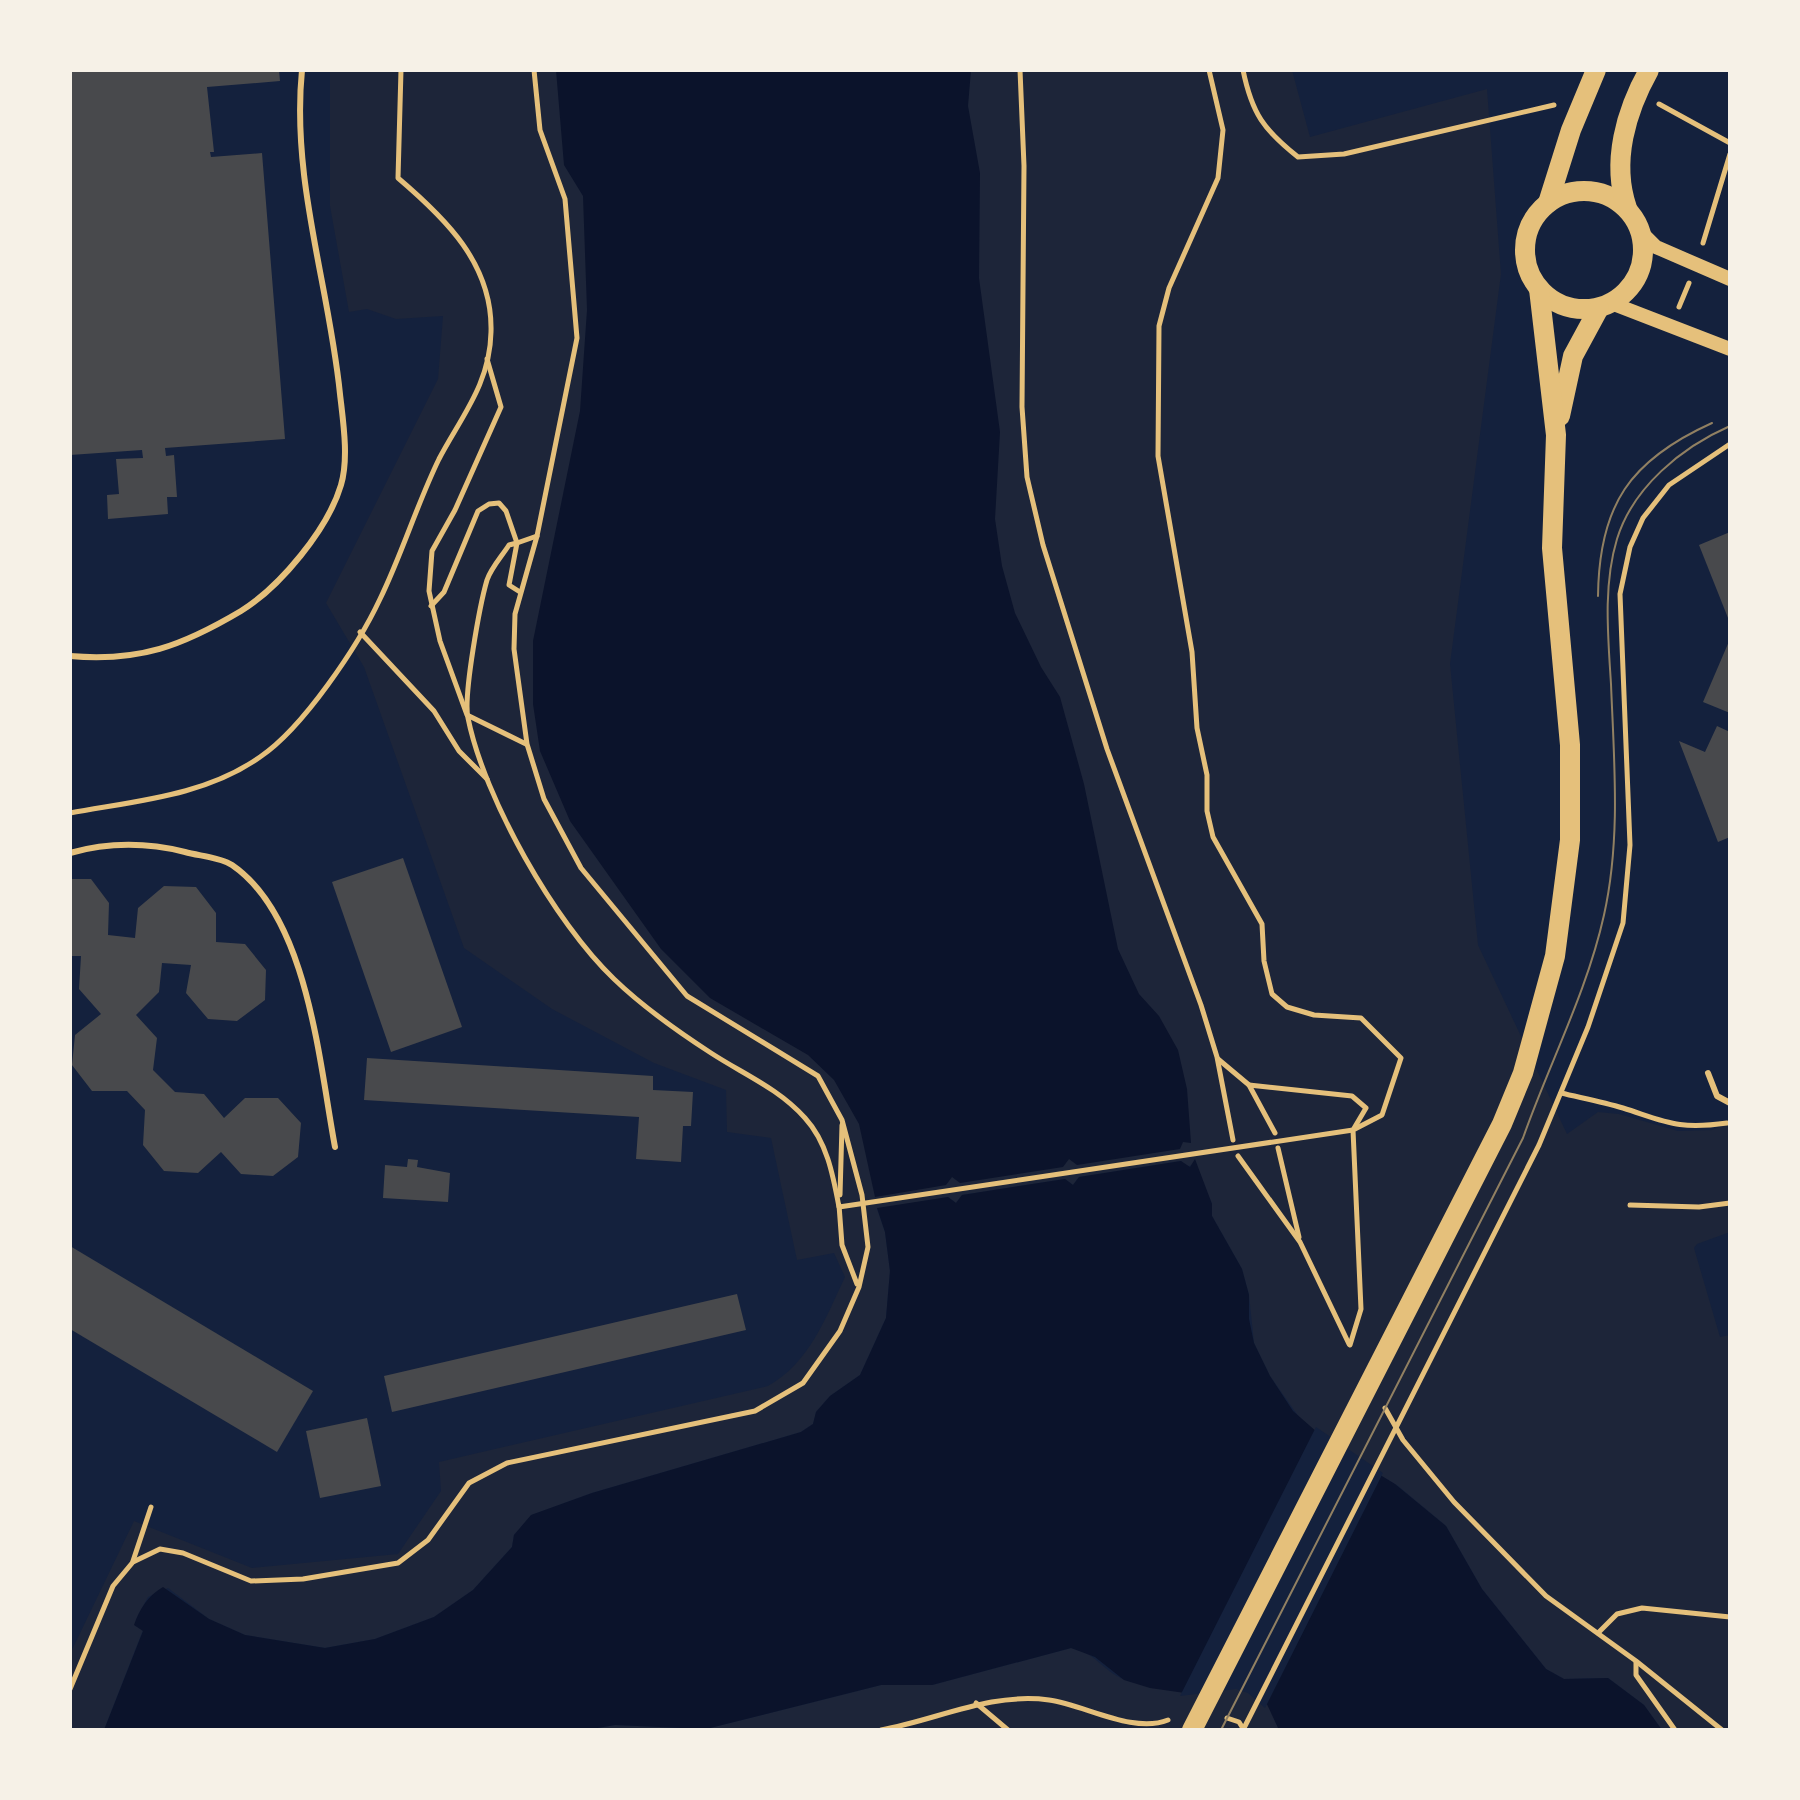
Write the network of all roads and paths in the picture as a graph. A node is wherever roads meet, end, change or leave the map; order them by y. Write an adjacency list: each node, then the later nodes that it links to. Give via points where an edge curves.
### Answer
1 (302, 70): 27 (lane, via 298,108 305,191 335,340 342,484 311,542 259,600 192,640 115,660)
2 (401, 70): 19 (path, via 398,178 437,211 469,249 486,293 491,331)
3 (534, 70): 22 (path, via 540,130 565,199 577,338)
4 (1020, 70): 33 (path, via 1027,477 1107,749)
5 (1209, 70): 40 (path, via 1223,130 1218,178 1169,288 1159,326 1158,456 1192,652 1207,811 1213,837 1262,924 1272,994 1301,1011 1361,1018 1401,1058 1382,1115)
6 (1243, 70): 10 (path, via 1249,99 1266,132 1298,157 1344,154 1553,107)
7 (1596, 70): 12 (main road)
8 (1649, 70): 9 (main road)
9 (1637, 91): 11 (path); 13 (main road, via 1621,157 1620,189)
10 (1557, 94)
11 (1730, 143)
12 (1548, 203): 13 (main road, via 1579,190 1597,191); 16 (main road, via 1530,226 1524,254)
13 (1627, 208): 14 (main road)
14 (1642, 233): 15 (street, via 1656,247); 17 (main road, via 1644,250 1636,281)
15 (1730, 279)
16 (1539, 289): 17 (main road, via 1566,307); 20 (main road)
17 (1605, 306): 18 (street); 20 (main road, via 1573,356)
18 (1730, 349)
19 (487, 358): 25 (path, via 501,407 432,551); 26 (path, via 475,401 440,459 379,601)
20 (1556, 435): 65 (main road, via 1552,548 1570,745 1570,840 1555,956 1523,1073 1502,1124)
21 (1730, 444): 36 (path, via 1669,485 1643,518 1630,547 1620,594 1630,845 1623,923)
22 (537, 536): 23 (path); 24 (path)
23 (517, 543): 24 (path, via 509,585); 25 (path, via 499,503 478,511 444,592); 28 (path, via 509,545 488,577)
24 (520, 592): 29 (path, via 514,649)
25 (431, 607): 28 (path)
26 (360, 632): 30 (path, via 434,711 459,751); 31 (path, via 309,710 262,756 216,784)
27 (70, 656)
28 (467, 715): 29 (path); 30 (path)
29 (527, 744): 38 (path, via 544,799 581,868 687,996 818,1076)
30 (490, 782): 48 (path, via 531,870 570,930 613,979 654,1014 772,1087 806,1119 831,1163)
31 (70, 813)
32 (70, 853): 43 (lane, via 99,845 153,844 230,864 265,897 295,951)
33 (1217, 1057): 35 (path); 42 (path)
34 (1708, 1073): 37 (lane, via 1717,1096)
35 (1249, 1085): 40 (path, via 1352,1096 1366,1108); 41 (path)
36 (1561, 1093): 39 (path, via 1656,1122 1693,1128); 66 (path)
37 (1730, 1103)
38 (842, 1120): 48 (path); 50 (path, via 854,1156 868,1247)
39 (1730, 1123)
40 (1353, 1130): 48 (path); 51 (path, via 1361,1309)
41 (1275, 1133)
42 (1233, 1140)
43 (335, 1147)
44 (1278, 1148): 49 (path)
45 (1238, 1156): 49 (path)
46 (1730, 1203): 47 (path)
47 (1630, 1205)
48 (843, 1206): 50 (path, via 842,1245)
49 (1300, 1242): 51 (path)
50 (859, 1287): 55 (path, via 840,1331 803,1383 755,1411 507,1463 469,1483 428,1540 398,1563 303,1579 251,1581 160,1549)
51 (1350, 1345): 52 (path)
52 (1357, 1359)
53 (1380, 1399): 57 (path, via 1403,1440 1454,1502 1546,1596)
54 (151, 1507): 55 (path)
55 (133, 1562): 59 (path, via 113,1586)
56 (1730, 1617): 57 (path, via 1642,1608 1617,1614)
57 (1598, 1633): 58 (path)
58 (1636, 1661): 67 (path, via 1636,1675); 68 (path)
59 (70, 1689)
60 (976, 1703): 62 (path, via 1046,1699 1121,1719 1157,1724); 63 (path); 64 (path)
61 (1215, 1715): 66 (path, via 1239,1722)
62 (1172, 1718)
63 (881, 1730)
64 (1008, 1730)
65 (1192, 1730)
66 (1243, 1730)
67 (1675, 1730)
68 (1722, 1730)

